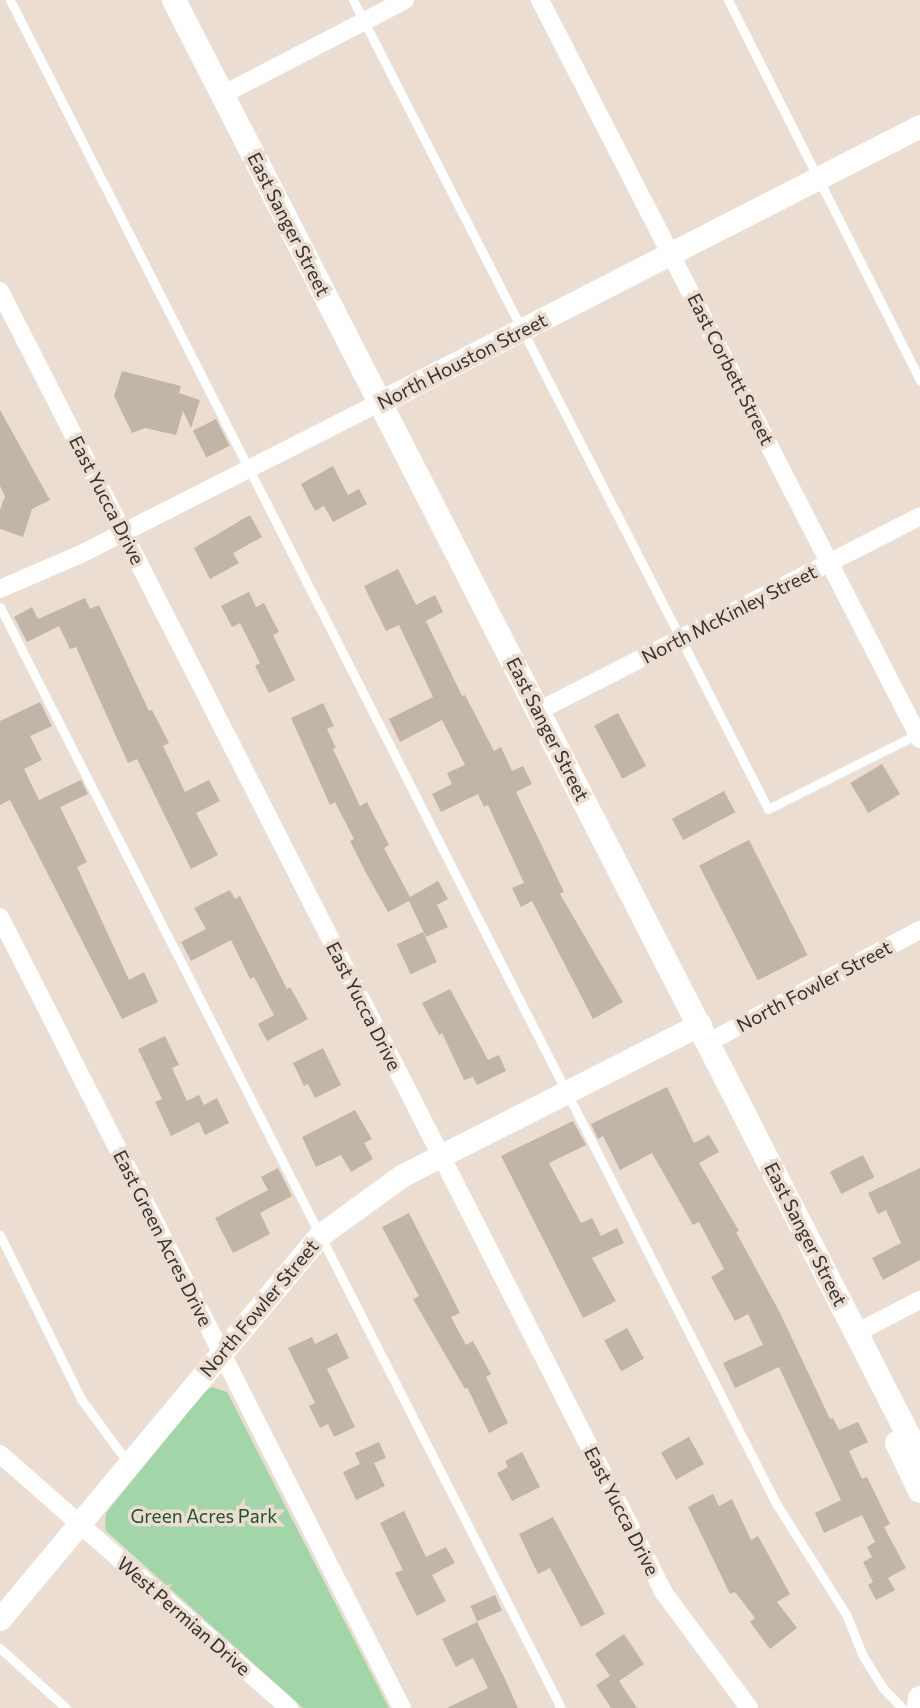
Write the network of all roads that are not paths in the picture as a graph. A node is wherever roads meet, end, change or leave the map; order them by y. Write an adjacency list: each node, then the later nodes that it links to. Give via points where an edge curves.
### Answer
1 (10, 0): 16 (lane)
2 (174, 0): 8 (main road, East Sanger Street)
3 (353, 0): 7 (lane)
4 (405, 0): 7 (street)
5 (540, 0): 11 (street, East Corbett Street)
6 (728, 0): 10 (lane)
7 (364, 21): 8 (street); 13 (lane)
8 (222, 95): 15 (main road, East Sanger Street)
9 (920, 126): 10 (street, North Houston Street)
10 (819, 178): 11 (street, North Houston Street); 14 (lane)
11 (671, 255): 13 (street, North Houston Street); 19 (street, East Corbett Street)
12 (0, 291): 18 (street, East Yucca Drive)
13 (523, 330): 15 (street, North Houston Street); 22 (lane)
14 (920, 380)
15 (380, 402): 16 (street, North Houston Street); 23 (main road, East Sanger Street)
16 (249, 469): 18 (street, North Houston Street); 28 (lane)
17 (920, 516): 19 (street, North McKinley Street)
18 (123, 533): 20 (street, North Houston Street); 29 (street, East Yucca Drive)
19 (830, 562): 22 (street, North McKinley Street); 24 (street, East Corbett Street)
20 (0, 589)
21 (0, 607): 31 (lane)
22 (681, 638): 23 (street, North McKinley Street); 24 (lane, via 768,809)
23 (538, 711): 27 (main road, East Sanger Street)
24 (919, 735)
25 (0, 917): 34 (street, East Green Acres Drive)
26 (920, 930): 27 (street, North Fowler Street)
27 (704, 1033): 28 (street, North Fowler Street); 33 (main road, East Sanger Street)
28 (565, 1092): 29 (street, North Fowler Street); 49 (lane, via 777,1505 846,1614 882,1687)
29 (440, 1156): 31 (street, North Fowler Street, via 403,1175); 48 (street, East Yucca Drive, via 664,1593)
30 (0, 1235): 38 (lane, via 81,1399)
31 (320, 1235): 34 (street, North Fowler Street); 47 (lane)
32 (920, 1300): 33 (street)
33 (856, 1333): 35 (main road, East Sanger Street)
34 (221, 1353): 38 (street, North Fowler Street); 46 (street, East Green Acres Drive)
35 (874, 1367): 37 (main road, East Sanger Street); 39 (main road, via 871,1388)
36 (0, 1454): 40 (street, West Permian Drive)
37 (920, 1458)
38 (128, 1463): 40 (street, North Fowler Street)
39 (920, 1490)
40 (79, 1524): 41 (street, North Fowler Street); 45 (street, West Permian Drive)
41 (0, 1619)
42 (0, 1648): 44 (lane)
43 (920, 1698): 50 (main road)
44 (66, 1708)
45 (289, 1708)
46 (402, 1708)
47 (561, 1708)
48 (749, 1708)
49 (902, 1708)
50 (919, 1708)

